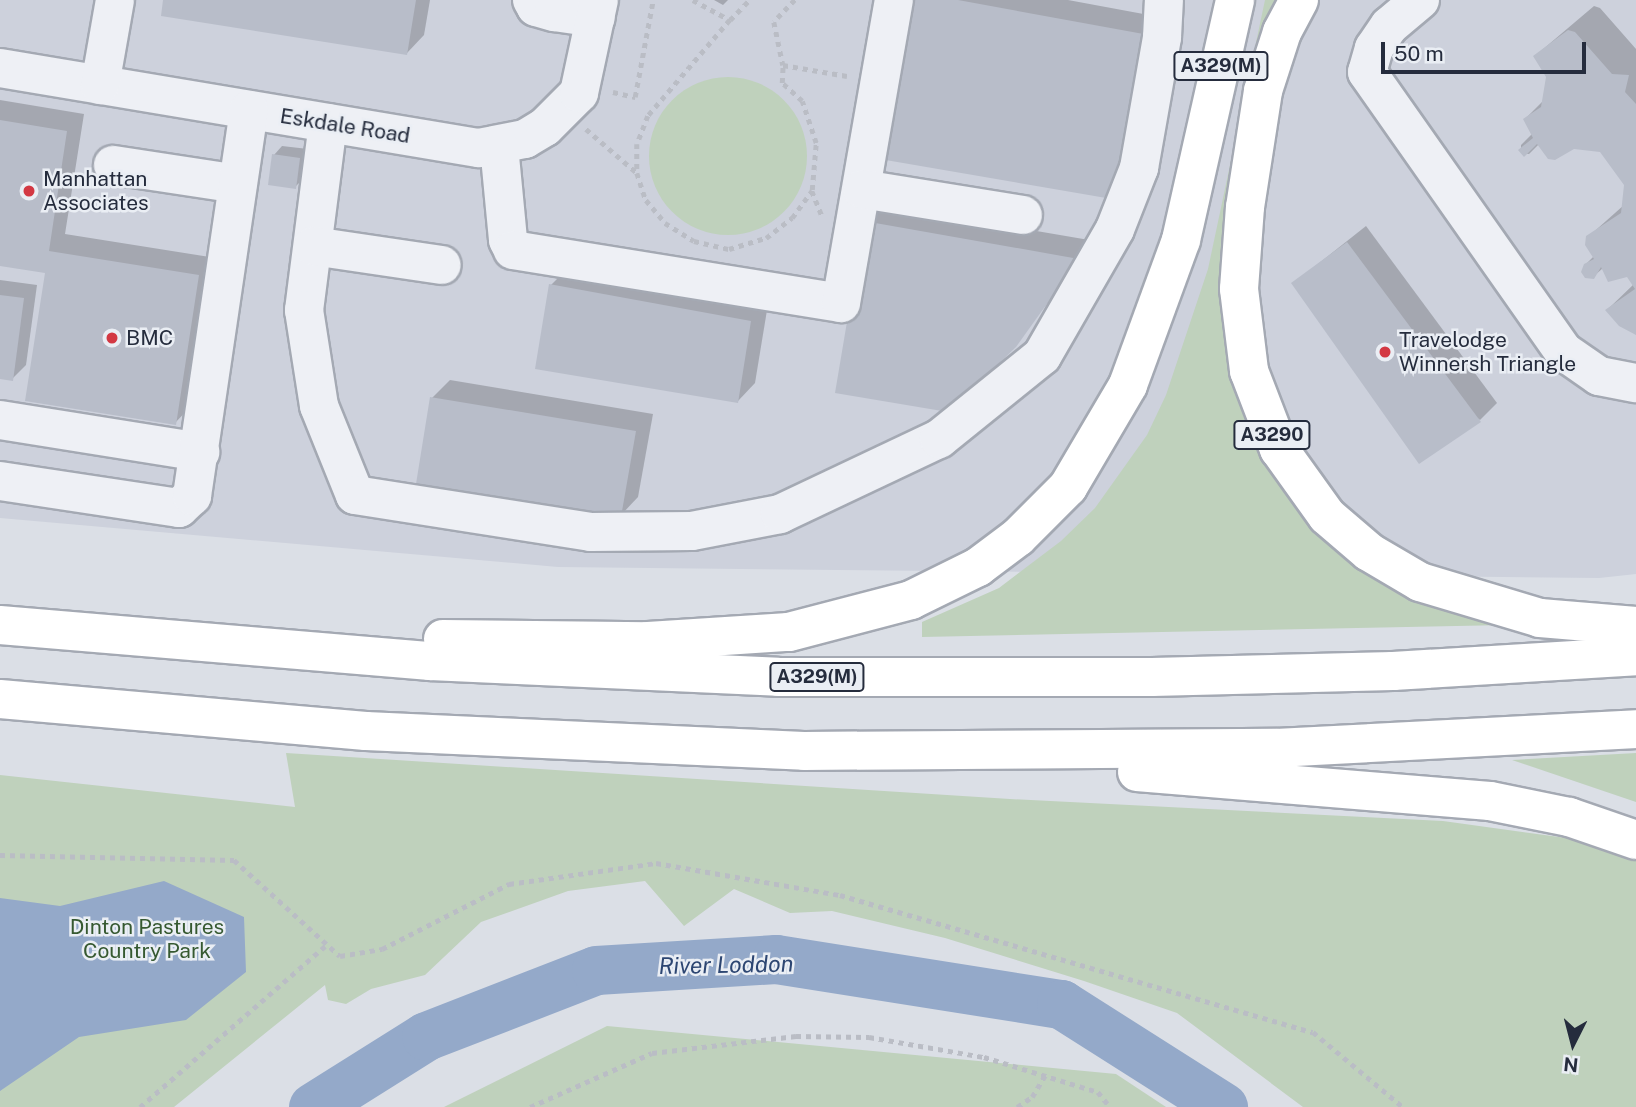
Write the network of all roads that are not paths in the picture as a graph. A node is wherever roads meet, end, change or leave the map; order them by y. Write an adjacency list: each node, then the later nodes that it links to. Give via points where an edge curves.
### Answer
1 (115, 0): 10 (street)
2 (531, 0): 8 (street, via 536,7 554,12)
3 (894, 0): 16 (street)
4 (1164, 0): 18 (street, via 1139,167 1115,229 1042,356 939,439 780,514 692,531 591,532 355,495 319,406 304,310)
5 (1235, 0): 26 (main road, A329(M), via 1181,240 1128,385 1068,487 1018,537 978,567 911,600 861,616 789,632 725,639)
6 (1299, 0): 25 (main road, A3290, via 1274,50 1263,91 1245,207 1239,289 1249,371 1279,449 1309,495 1337,526 1420,582 1474,602 1540,618)
7 (1420, 0): 20 (street, via 1389,26 1374,48 1367,72 1563,351 1599,376)
8 (604, 6): 13 (street, Eskdale Road, via 579,93 545,127)
9 (0, 68): 10 (street, Eskdale Road)
10 (100, 85): 11 (street, Eskdale Road)
11 (249, 110): 12 (street, Eskdale Road); 15 (street)
12 (328, 123): 13 (street, Eskdale Road, via 479,148); 18 (street)
13 (499, 146): 16 (street, via 508,240 513,250 841,303)
14 (113, 165): 15 (street)
15 (238, 184): 22 (street)
16 (862, 189): 17 (street)
17 (1023, 215)
18 (313, 246): 19 (street)
19 (442, 265)
20 (1636, 383)
21 (0, 420): 22 (street)
22 (200, 452): 23 (street, via 192,496 179,508)
23 (0, 481)
24 (0, 625): 26 (main road, A329(M))
25 (1636, 625)
26 (164, 641): 27 (main road, A329(M), via 537,669 855,678 1290,674)
27 (1636, 656)
28 (0, 699): 30 (main road, via 246,723 529,741)
29 (1636, 729): 30 (main road, via 1276,748)
30 (970, 753): 31 (main road, via 1159,774 1443,794 1531,808)
31 (1636, 839)

